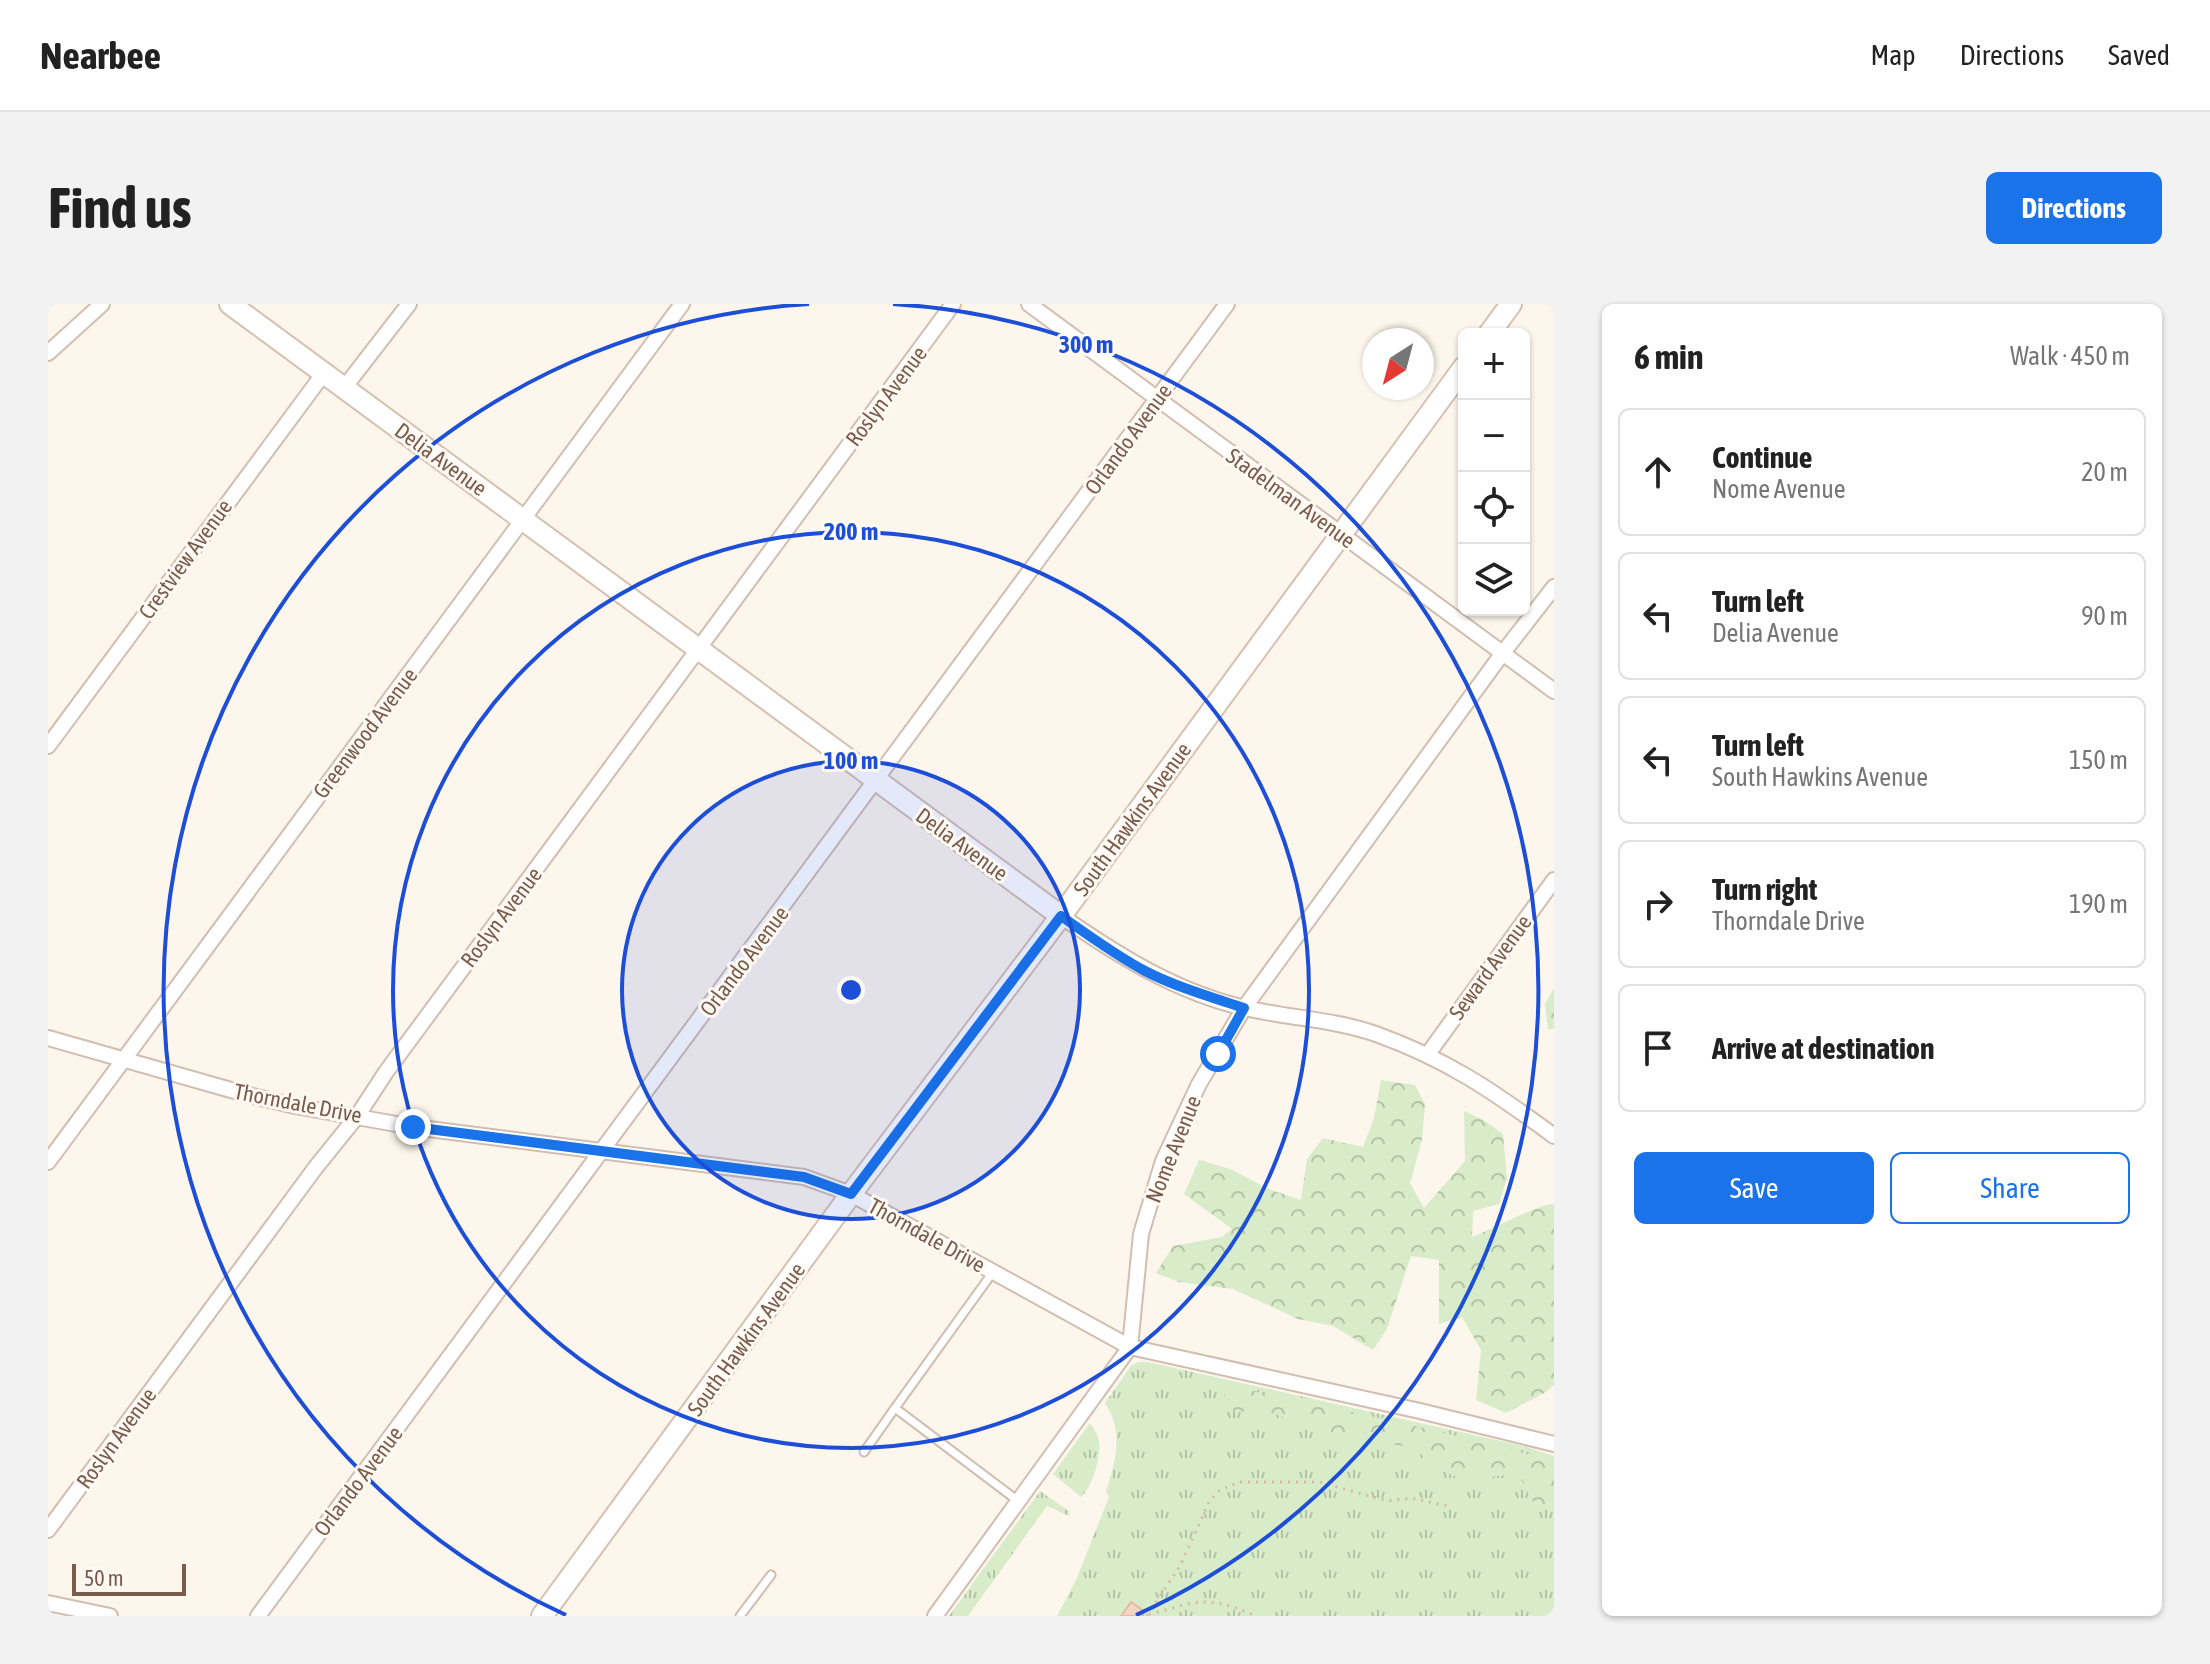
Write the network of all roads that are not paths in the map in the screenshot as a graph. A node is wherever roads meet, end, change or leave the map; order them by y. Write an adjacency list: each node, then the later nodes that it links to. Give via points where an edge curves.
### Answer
1 (102, 304): 10 (street)
2 (230, 304): 11 (main road, Delia Avenue)
3 (409, 304): 13 (street)
4 (682, 304): 15 (street, Greenwood Avenue)
5 (953, 304): 18 (street, Roslyn Avenue)
6 (1029, 304): 14 (street, Stadelman Avenue)
7 (1227, 304): 14 (street, Orlando Avenue)
8 (1511, 304): 9 (main road)
9 (1493, 328)
10 (48, 353)
11 (324, 373): 13 (main road, Delia Avenue); 21 (street, Crestview Avenue)
12 (1458, 375): 16 (main road, South Hawkins Avenue)
13 (344, 388): 15 (main road, Delia Avenue)
14 (1157, 398): 16 (street, Stadelman Avenue); 22 (street, Orlando Avenue)
15 (522, 519): 18 (main road, Delia Avenue); 28 (street, Greenwood Avenue)
16 (1341, 534): 19 (street, Stadelman Avenue); 24 (main road, South Hawkins Avenue)
17 (1554, 587): 19 (street, Nome Avenue)
18 (699, 649): 22 (main road, Delia Avenue); 29 (street, Roslyn Avenue)
19 (1502, 654): 20 (street, Stadelman Avenue); 25 (street, Nome Avenue)
20 (1554, 691)
21 (48, 746)
22 (876, 780): 24 (main road, Delia Avenue); 31 (street, Orlando Avenue)
23 (1554, 880): 27 (street, Seward Avenue)
24 (1061, 916): 25 (street, Delia Avenue, via 1148,973); 33 (main road, South Hawkins Avenue)
25 (1244, 1008): 27 (street, Delia Avenue, via 1357,1029); 35 (street, Nome Avenue, via 1199,1084 1163,1161 1141,1234)
26 (48, 1038): 28 (street, Thorndale Drive)
27 (1428, 1054): 30 (street, Delia Avenue, via 1490,1089)
28 (124, 1059): 29 (street, Thorndale Drive, via 295,1106); 32 (street, Greenwood Avenue)
29 (358, 1115): 31 (street, Thorndale Drive); 40 (street, Roslyn Avenue)
30 (1554, 1136)
31 (600, 1151): 33 (street, Thorndale Drive, via 804,1177); 44 (street, Orlando Avenue)
32 (48, 1162)
33 (851, 1194): 34 (street, Thorndale Drive); 45 (main road, South Hawkins Avenue)
34 (993, 1272): 35 (street, Thorndale Drive); 36 (lane)
35 (1130, 1347): 37 (street, Thorndale Drive); 39 (street)
36 (895, 1408): 38 (lane); 39 (lane)
37 (1554, 1444)
38 (864, 1452)
39 (1019, 1501): 47 (street)
40 (48, 1530)
41 (771, 1575): 46 (lane)
42 (48, 1603): 43 (street)
43 (110, 1616)
44 (258, 1616)
45 (542, 1616)
46 (740, 1616)
47 (935, 1616)

